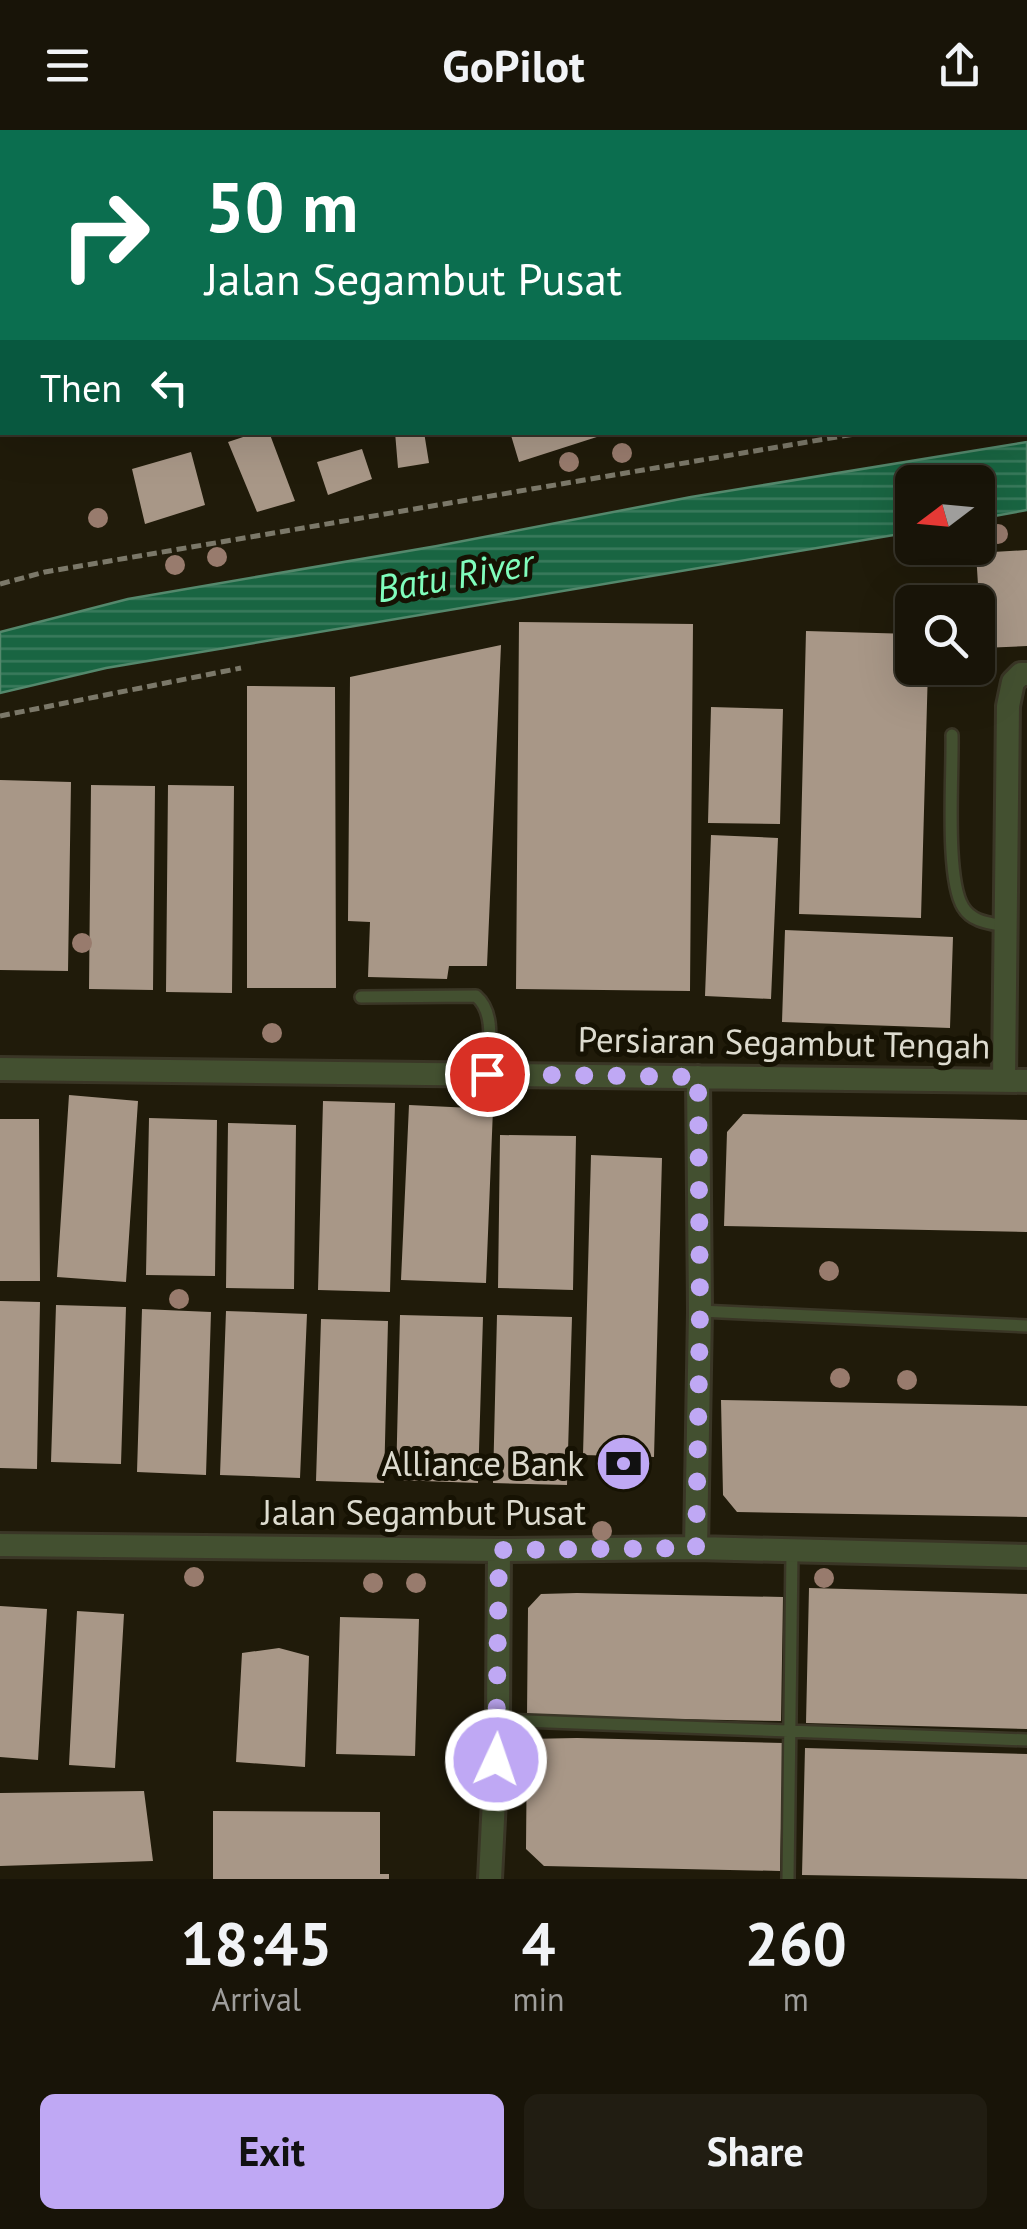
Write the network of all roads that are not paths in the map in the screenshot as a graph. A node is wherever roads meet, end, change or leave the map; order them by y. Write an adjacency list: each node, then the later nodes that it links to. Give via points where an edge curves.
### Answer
1 (1027, 674): 3 (street, via 1013,682 1008,706)
2 (952, 735): 3 (lane, via 954,886 964,910)
3 (1004, 926): 8 (street)
4 (361, 997): 6 (lane, via 476,996 489,1014)
5 (0, 1069): 6 (street, Persiaran Segambut Tengah)
6 (487, 1074): 7 (street, Persiaran Segambut Tengah)
7 (698, 1077): 8 (street, Persiaran Segambut Tengah); 9 (street)
8 (1016, 1081)
9 (700, 1311): 10 (lane); 12 (street)
10 (1027, 1326)
11 (0, 1545): 13 (street, Jalan Segambut Pusat)
12 (696, 1548): 13 (street, Jalan Segambut Pusat); 14 (street, Jalan Segambut Pusat)
13 (499, 1550): 16 (street)
14 (792, 1551): 15 (street, Jalan Segambut Pusat); 17 (lane)
15 (1027, 1556)
16 (498, 1720): 17 (lane); 19 (street)
17 (789, 1730): 18 (lane); 20 (lane)
18 (1027, 1740)
19 (490, 1879)
20 (788, 1879)

